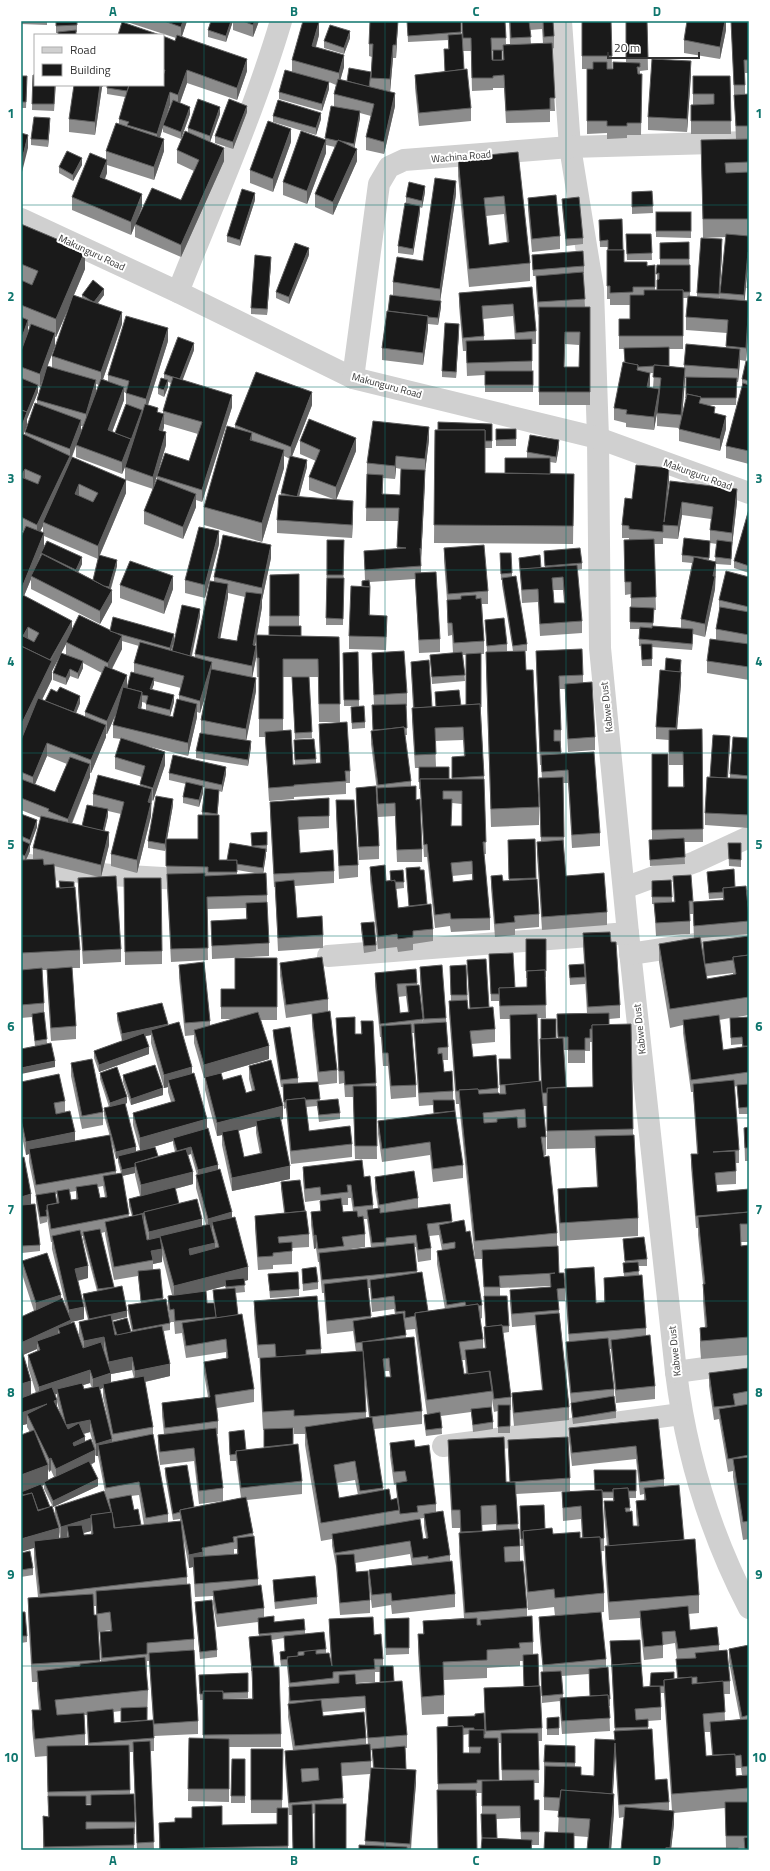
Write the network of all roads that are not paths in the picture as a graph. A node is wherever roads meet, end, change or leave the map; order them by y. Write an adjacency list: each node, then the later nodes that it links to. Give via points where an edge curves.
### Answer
1 (281, 21): 6 (street, via 254,98)
2 (561, 21): 4 (street, Kabwe Dust)
3 (749, 142): 4 (street, Wachina Road)
4 (570, 147): 7 (street, Wachina Road, via 404,160 389,167 378,184); 8 (street, Kabwe Dust, via 593,289)
5 (21, 219): 6 (street, Makunguru Road)
6 (178, 292): 7 (street, Makunguru Road)
7 (353, 378): 8 (street, Makunguru Road)
8 (598, 438): 9 (street, Makunguru Road); 13 (street, Kabwe Dust, via 600,648)
9 (749, 493)
10 (749, 837): 13 (street, via 695,862)
11 (21, 863): 12 (street, via 41,868 111,875)
12 (218, 880)
13 (624, 888): 15 (street, Kabwe Dust)
14 (749, 940): 15 (street)
15 (629, 943): 16 (street); 18 (street, Kabwe Dust)
16 (328, 956)
17 (749, 1362): 18 (street)
18 (676, 1372): 19 (street, Kabwe Dust)
19 (681, 1414): 20 (street); 21 (street, Kabwe Dust, via 689,1448 722,1552)
20 (443, 1446)
21 (749, 1608)

